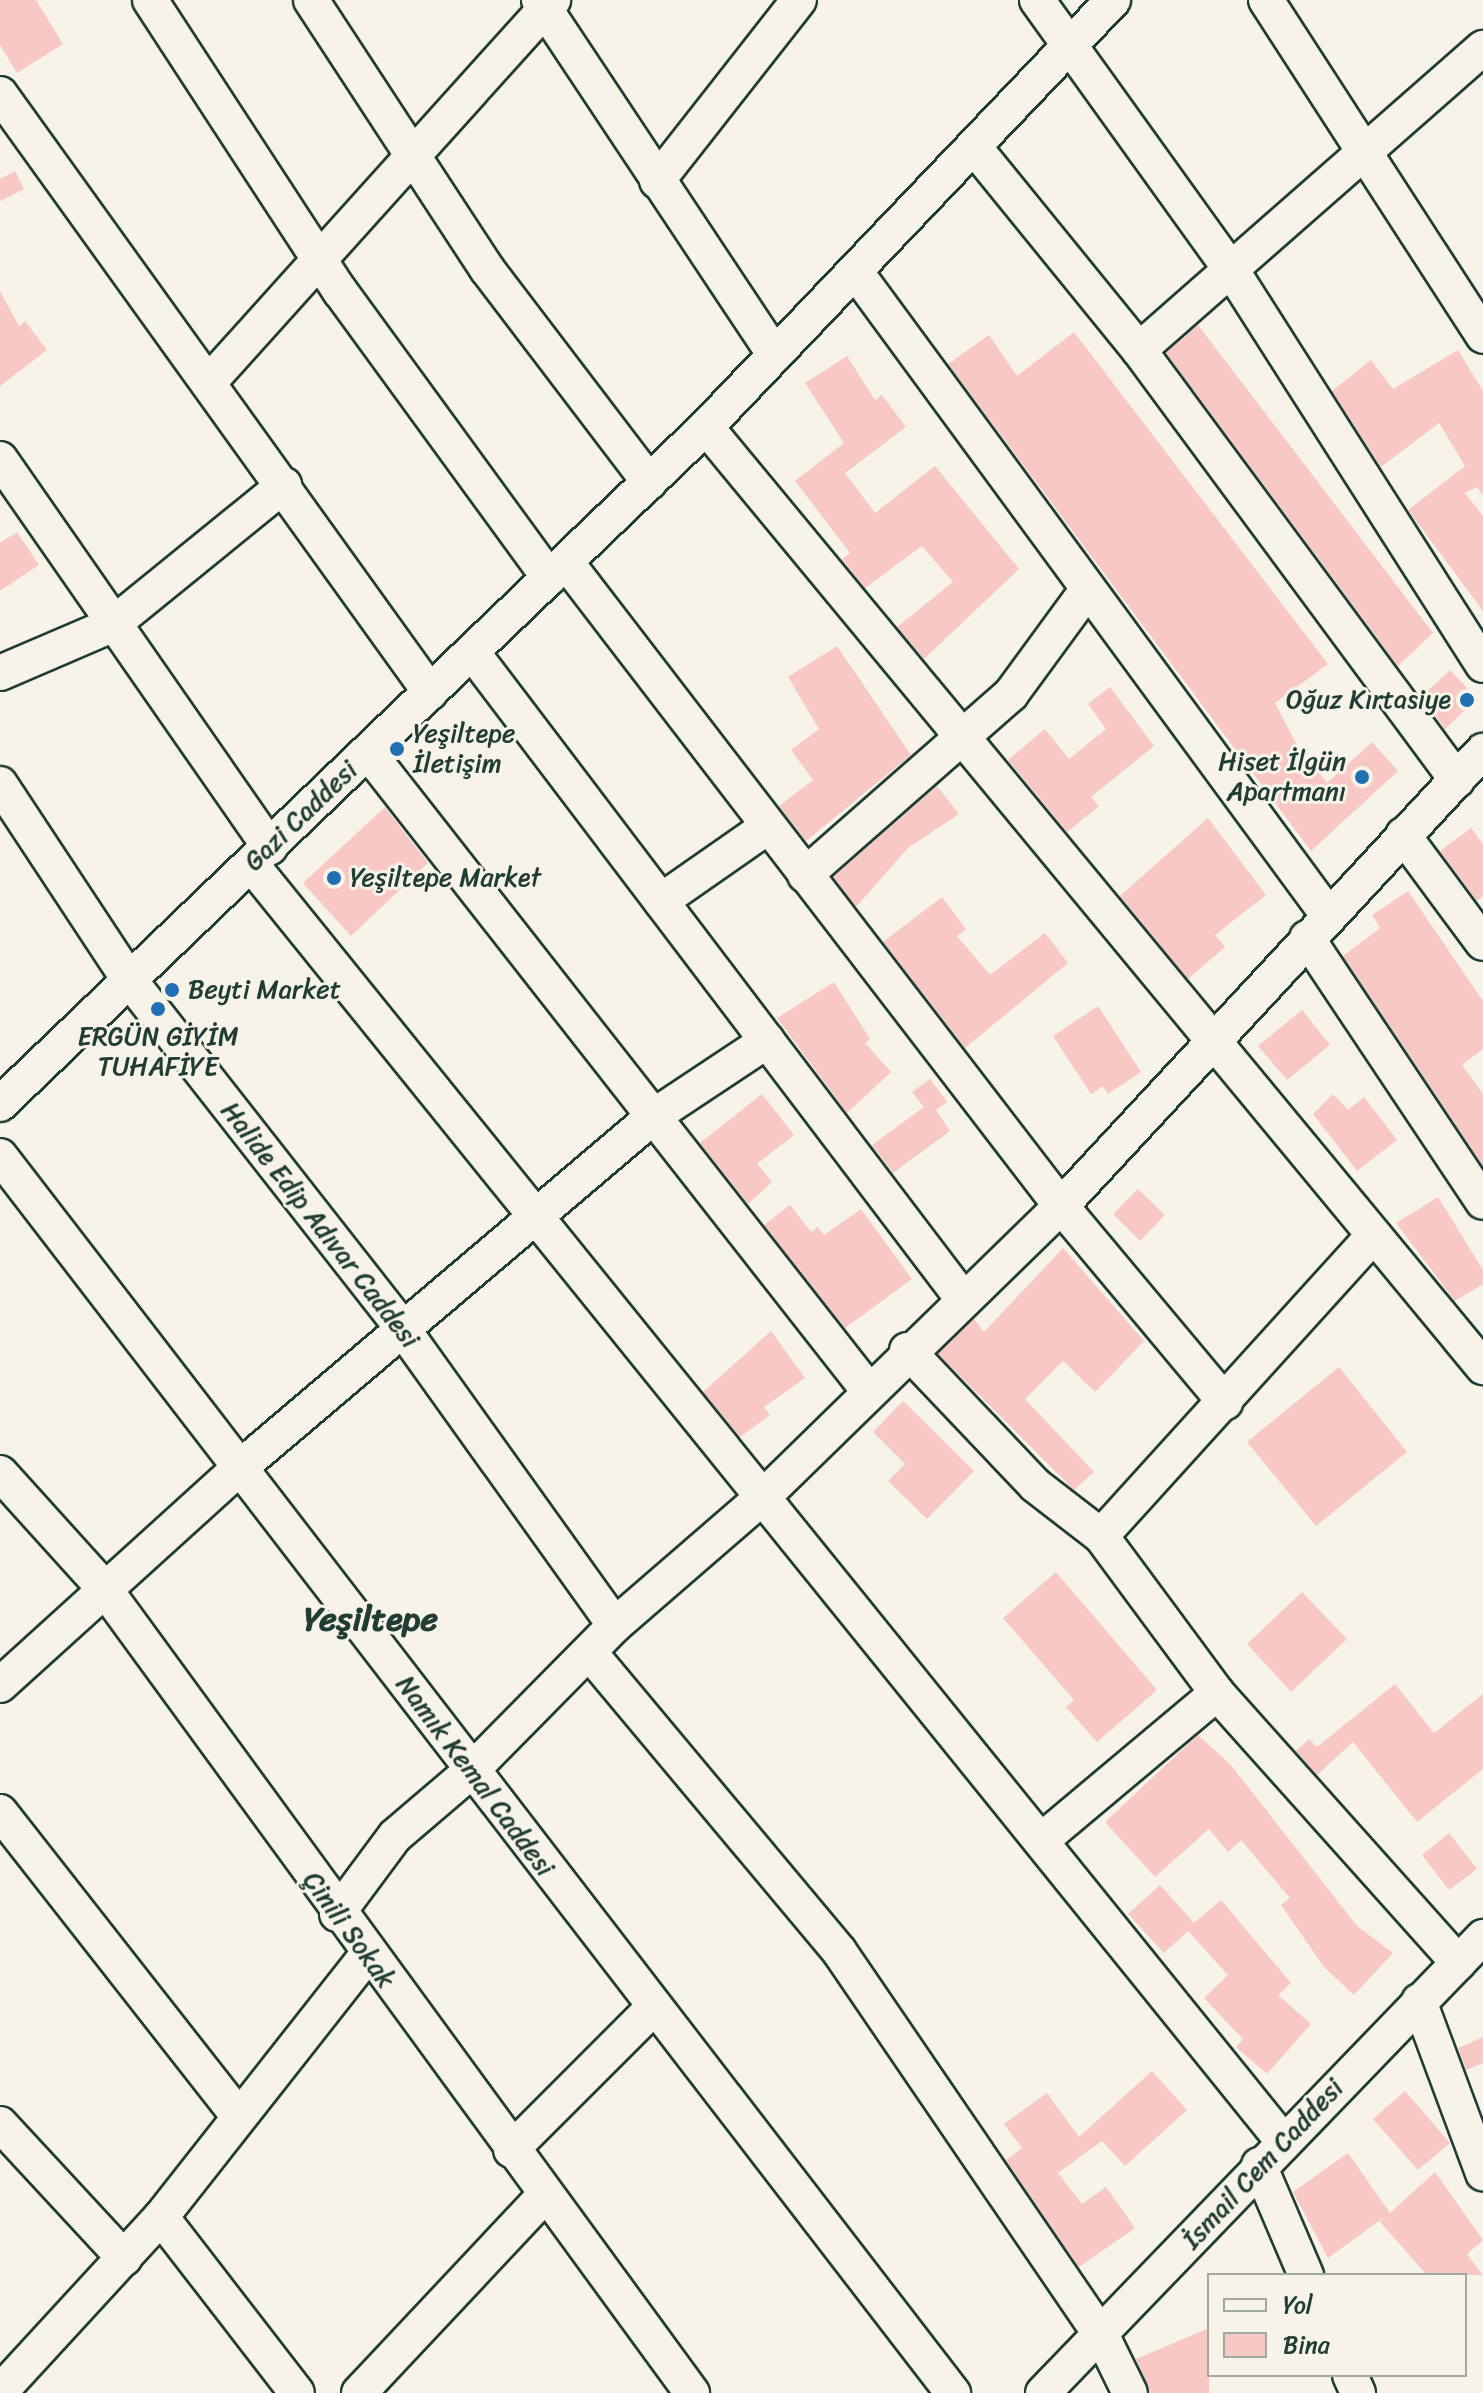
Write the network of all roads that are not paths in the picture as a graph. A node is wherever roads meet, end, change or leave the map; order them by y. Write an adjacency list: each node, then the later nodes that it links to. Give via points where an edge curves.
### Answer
1 (150, 0): 15 (street)
2 (311, 0): 13 (street)
3 (799, 0): 14 (street)
4 (1037, 0): 8 (street)
5 (1113, 0): 8 (street, Gazi Caddesi)
6 (1266, 0): 12 (street)
7 (546, 4): 13 (street); 14 (street)
8 (1070, 46): 11 (street, Gazi Caddesi); 17 (street)
9 (1483, 48): 12 (street)
10 (0, 94): 21 (street)
11 (974, 147): 16 (street, Gazi Caddesi); 19 (street)
12 (1358, 151): 17 (street); 18 (street)
13 (411, 152): 15 (street); 24 (street, via 487,269)
14 (657, 181): 20 (street)
15 (321, 261): 21 (street); 26 (street)
16 (855, 271): 20 (street, Gazi Caddesi); 27 (street)
17 (1232, 271): 19 (street); 30 (street)
18 (1483, 336)
19 (1139, 350): 36 (street)
20 (775, 355): 22 (street, Gazi Caddesi)
21 (210, 381): 25 (street)
22 (706, 427): 24 (street, Gazi Caddesi); 33 (street)
23 (0, 459): 28 (street)
24 (649, 482): 26 (street, Gazi Caddesi)
25 (284, 485): 28 (street); 32 (street)
26 (557, 570): 29 (street, Gazi Caddesi); 38 (street)
27 (1087, 590): 33 (street, via 1011,694); 43 (street)
28 (112, 625): 31 (street); 40 (street)
29 (472, 652): 32 (street, Gazi Caddesi); 42 (street)
30 (1483, 665)
31 (0, 673)
32 (430, 692): 35 (street, Gazi Caddesi)
33 (963, 741): 41 (street); 46 (street)
34 (1483, 751): 36 (street)
35 (368, 752): 40 (street, Gazi Caddesi); 49 (street)
36 (1457, 780): 39 (street)
37 (0, 784): 45 (street, Halide Edip Adıvar Caddesi)
38 (767, 827): 41 (street); 42 (street)
39 (1403, 835): 43 (street); 44 (street)
40 (260, 855): 45 (street, Gazi Caddesi); 53 (street)
41 (805, 875): 52 (street)
42 (661, 901): 47 (street)
43 (1317, 927): 46 (street); 51 (street)
44 (1483, 943)
45 (128, 978): 48 (street, Gazi Caddesi); 56 (street, Halide Edip Adıvar Caddesi)
46 (1211, 1037): 52 (street); 54 (street)
47 (767, 1041): 49 (street); 55 (street)
48 (0, 1104)
49 (654, 1116): 53 (street); 59 (street)
50 (0, 1156): 61 (street, Namık Kemal Caddesi)
51 (1483, 1202)
52 (1061, 1206): 55 (street); 60 (street)
53 (536, 1215): 56 (street); 63 (street)
54 (1374, 1235): 58 (street); 60 (street)
55 (963, 1299): 57 (street)
56 (402, 1328): 61 (street); 66 (street, Halide Edip Adıvar Caddesi)
57 (907, 1350): 59 (street); 64 (street, via 1035,1485)
58 (1483, 1367)
59 (868, 1390): 63 (street)
60 (1225, 1402): 64 (street)
61 (243, 1465): 65 (street); 70 (street, Namık Kemal Caddesi)
62 (0, 1473): 65 (street, Çinili Sokak)
63 (764, 1496): 66 (street); 72 (street)
64 (1101, 1536): 69 (street)
65 (104, 1588): 68 (street); 73 (street, Çinili Sokak)
66 (615, 1625): 67 (street)
67 (589, 1652): 70 (street); 89 (street, via 839,1951)
68 (0, 1685)
69 (1217, 1693): 72 (street); 76 (street)
70 (470, 1772): 73 (street, via 395,1836); 78 (street, Namık Kemal Caddesi)
71 (0, 1812): 79 (street)
72 (1043, 1839): 81 (street)
73 (337, 1914): 75 (street, Çinili Sokak)
74 (1483, 1937): 76 (street, İsmail Cem Caddesi)
75 (367, 1955): 79 (street); 82 (street, Çinili Sokak)
76 (1458, 1963): 77 (street, İsmail Cem Caddesi)
77 (1419, 2001): 81 (street, İsmail Cem Caddesi); 84 (street)
78 (653, 2008): 82 (street); 94 (street, Namık Kemal Caddesi)
79 (238, 2116): 86 (street)
80 (0, 2124): 87 (street)
81 (1282, 2140): 83 (street, İsmail Cem Caddesi)
82 (511, 2150): 85 (street, Çinili Sokak)
83 (1259, 2165): 88 (street); 89 (street, İsmail Cem Caddesi)
84 (1483, 2173)
85 (543, 2197): 92 (street); 93 (street, Çinili Sokak)
86 (161, 2217): 87 (street); 91 (street)
87 (124, 2258): 90 (street)
88 (1305, 2273)
89 (1103, 2338): 95 (street, İsmail Cem Caddesi); 96 (street)
90 (0, 2392)
91 (297, 2393)
92 (359, 2393)
93 (692, 2393)
94 (953, 2393)
95 (1043, 2393)
96 (1130, 2393)

